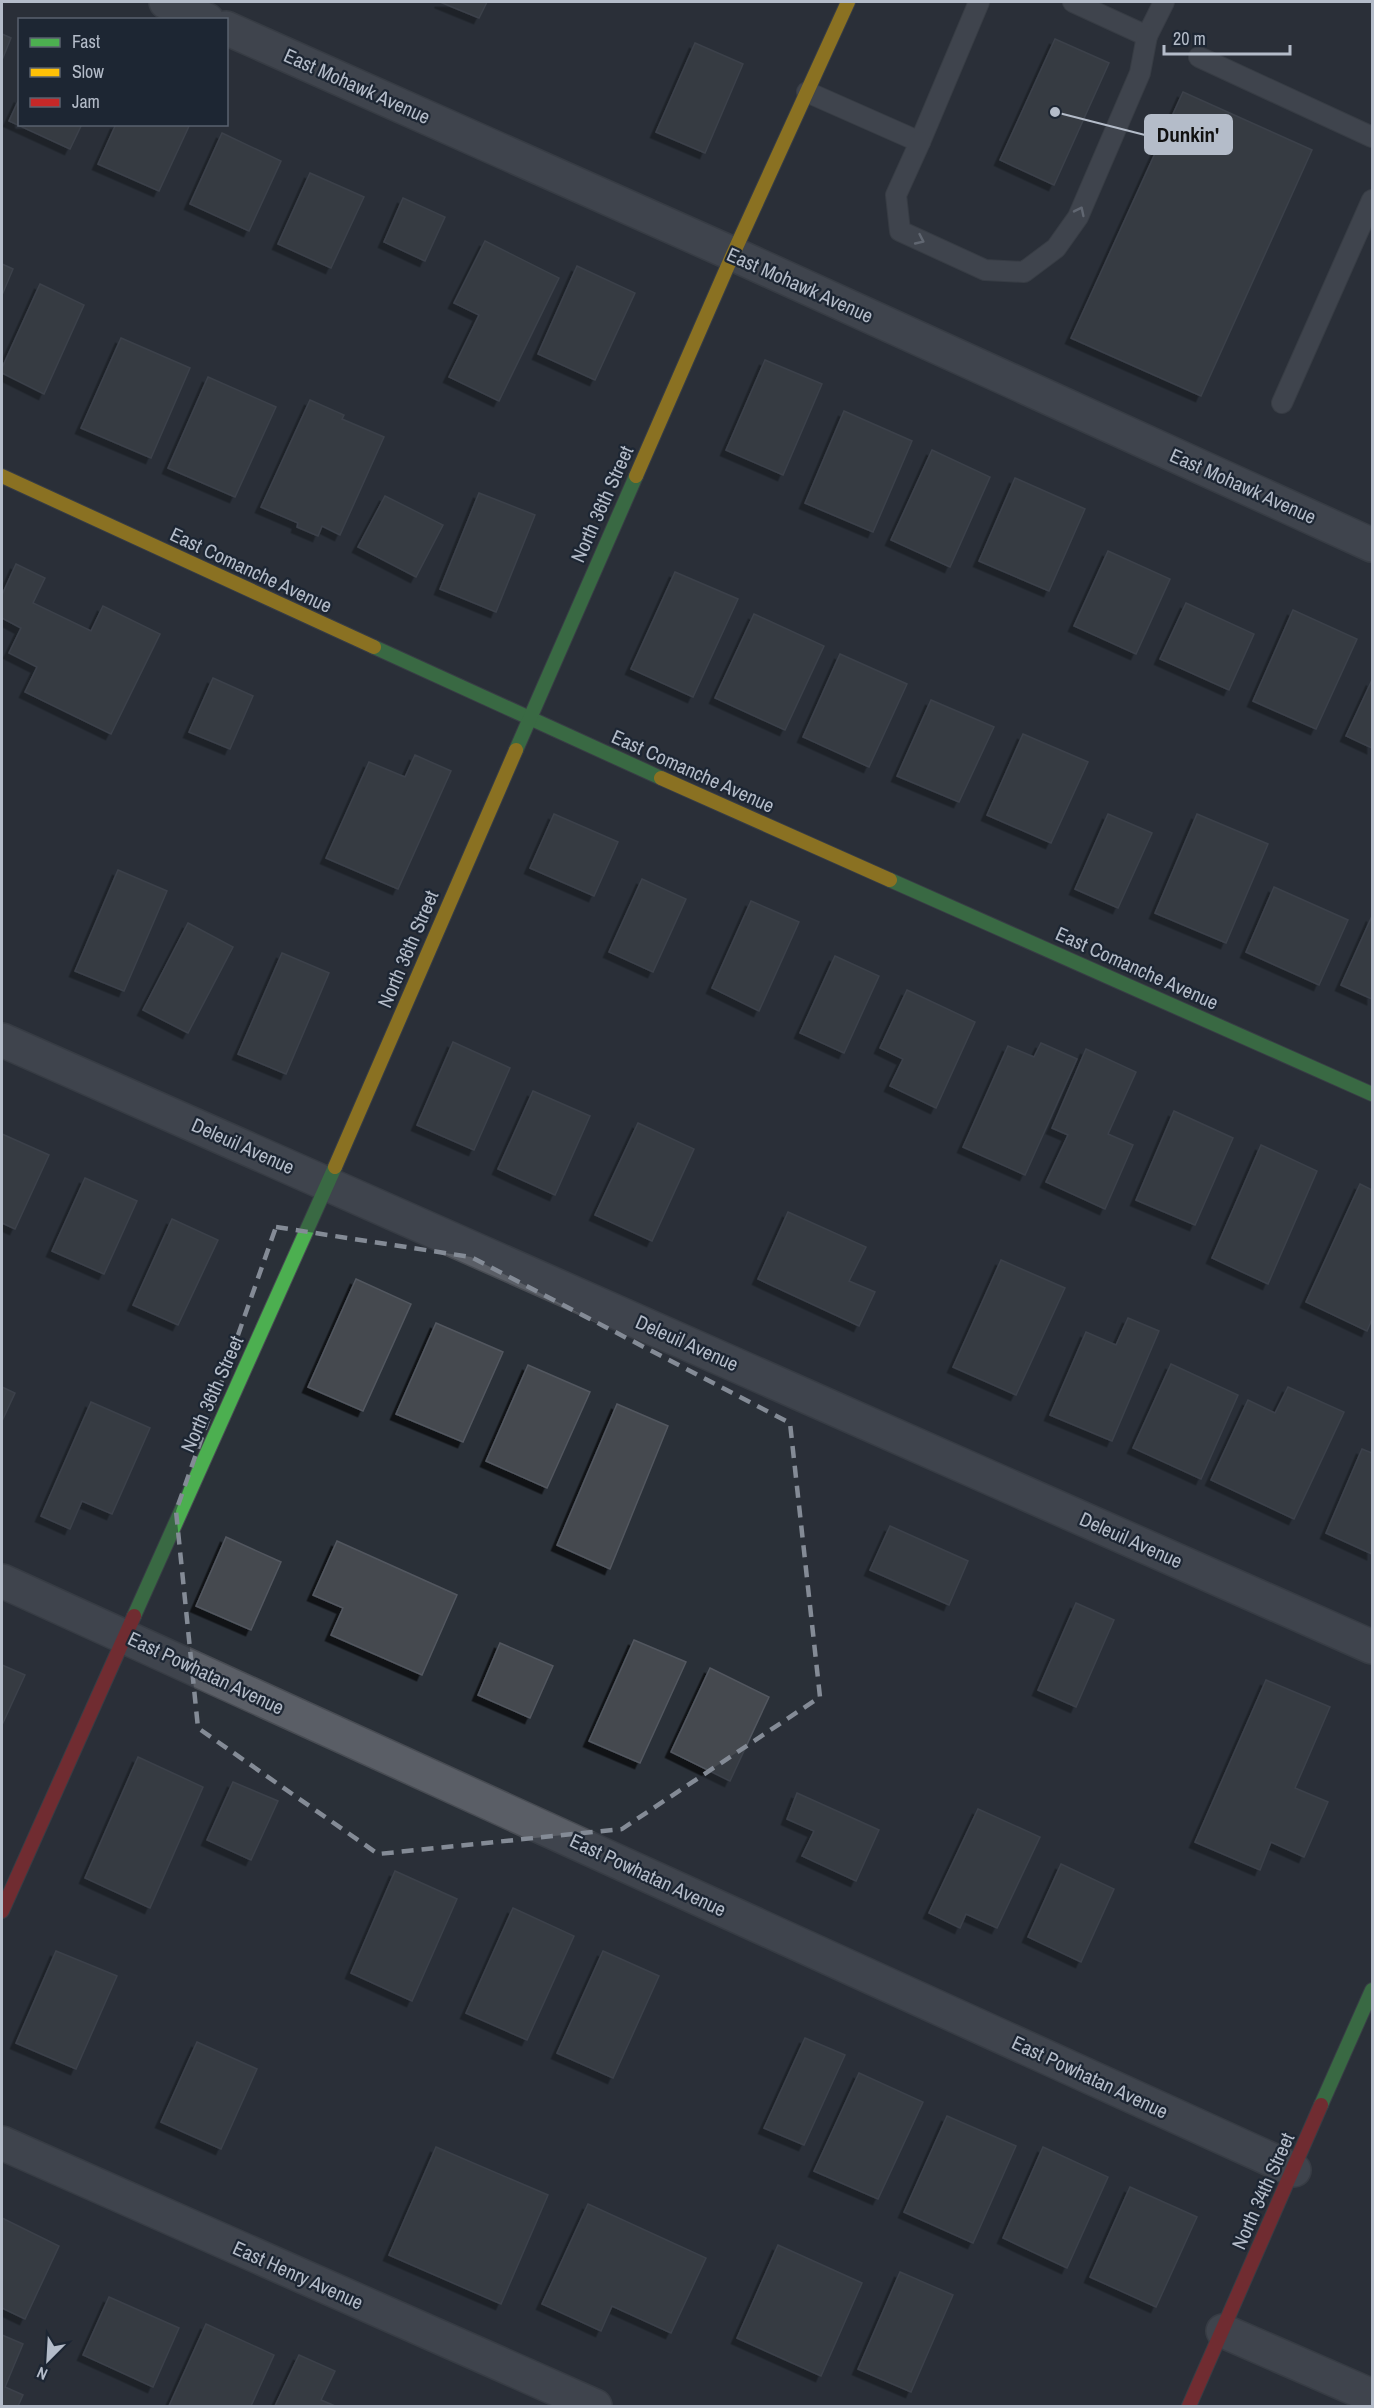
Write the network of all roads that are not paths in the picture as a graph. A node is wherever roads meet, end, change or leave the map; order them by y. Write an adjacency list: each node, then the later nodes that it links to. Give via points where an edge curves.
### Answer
1 (166, 2): 6 (street)
2 (848, 2): 10 (street, North 36th Street)
3 (979, 2): 12 (lane)
4 (1073, 2): 8 (lane)
5 (1164, 2): 8 (lane)
6 (202, 18)
7 (228, 29): 14 (street, East Mohawk Avenue)
8 (1147, 36): 12 (lane, one-way to 8, via 896,195 900,231 985,270 1024,272 1056,248 1078,217 1140,73)
9 (1199, 57): 11 (lane)
10 (807, 92): 12 (lane); 14 (street, North 36th Street)
11 (1372, 137)
12 (920, 142)
13 (1372, 200): 15 (lane)
14 (733, 254): 17 (street, East Mohawk Avenue); 18 (street, North 36th Street)
15 (1282, 403)
16 (2, 476): 18 (street, East Comanche Avenue)
17 (1372, 545)
18 (529, 719): 20 (street, East Comanche Avenue); 21 (street, North 36th Street)
19 (2, 1040): 21 (street, Deleuil Avenue)
20 (1372, 1094)
21 (328, 1184): 23 (street, North 36th Street); 24 (street, Deleuil Avenue)
22 (2, 1581): 23 (street, East Powhatan Avenue)
23 (125, 1636): 25 (street, North 36th Street); 28 (street, East Powhatan Avenue)
24 (1372, 1647)
25 (2, 1911)
26 (1372, 1990): 28 (street, North 34th Street)
27 (2, 2143): 31 (street, East Henry Avenue)
28 (1294, 2170): 29 (street, North 34th Street)
29 (1223, 2331): 30 (street); 32 (street, North 34th Street)
30 (1372, 2396)
31 (595, 2406)
32 (1189, 2406)

